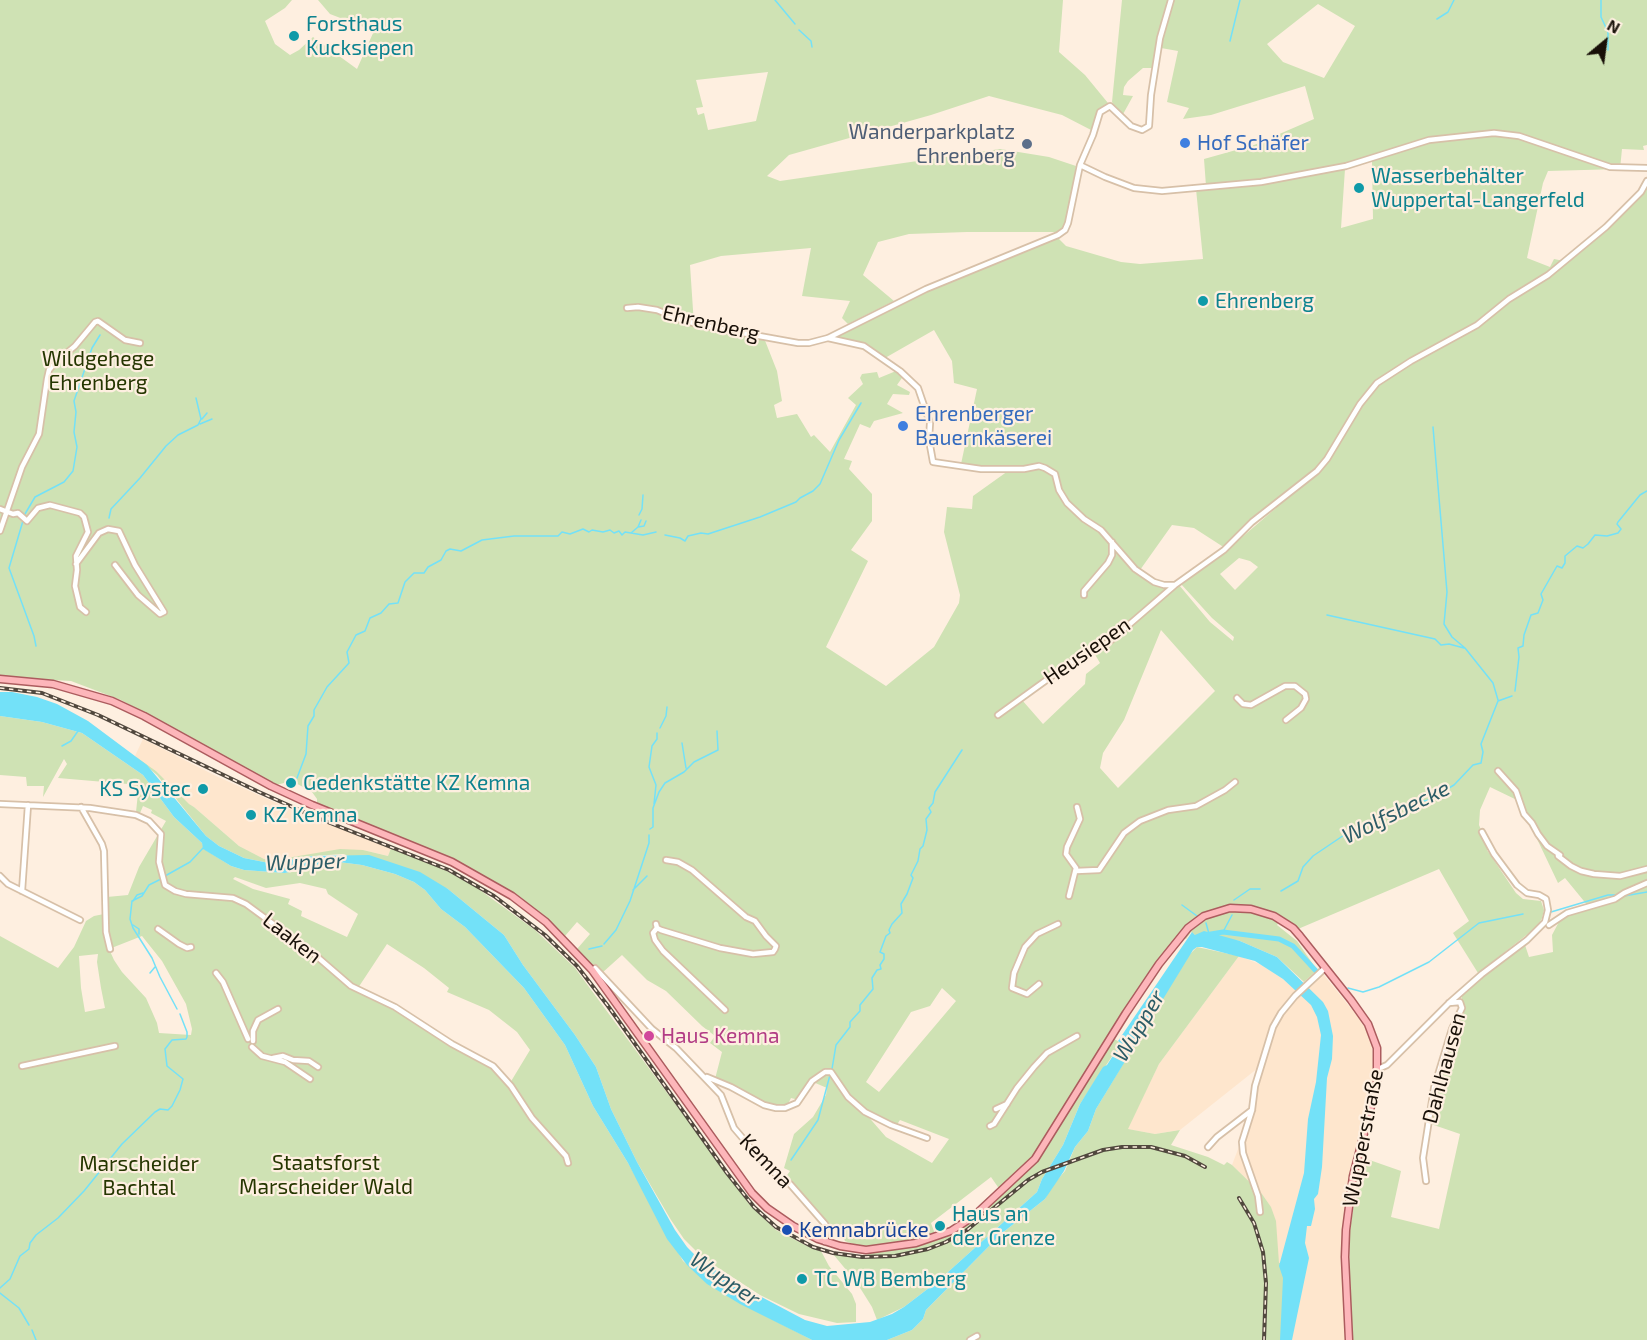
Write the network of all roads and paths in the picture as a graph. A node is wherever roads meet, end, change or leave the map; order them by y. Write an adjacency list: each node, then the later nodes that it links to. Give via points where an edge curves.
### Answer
1 (1171, 0): 2 (street, Ehrenberg, via 1160,39 1149,126 1136,128 1107,107 1100,112)
2 (1080, 165): 3 (street, via 1142,190 1173,190 1262,182 1346,166 1429,140 1494,133 1519,136 1610,167); 6 (street, Ehrenberg, via 1068,223 1058,236 926,289)
3 (1647, 168)
4 (1647, 181): 14 (street, via 1606,227 1548,275 1509,299 1477,326 1377,383 1317,471 1224,550)
5 (627, 308): 6 (street, Ehrenberg, via 657,310 693,324 798,343)
6 (828, 338): 11 (street, Ehrenberg, via 864,346 918,388 930,423 928,440 933,462 981,469 1045,468 1055,474 1067,503)
7 (140, 343): 9 (street, via 124,340 95,322 49,370 39,434)
8 (0, 509): 9 (street)
9 (6, 512): 10 (street); 12 (street, via 18,513 27,521 38,508 50,505 80,513 88,532)
10 (0, 531)
11 (1112, 542): 14 (street, Ehrenberg, via 1154,582); 15 (street, via 1112,555)
12 (76, 564): 13 (street, via 99,533 108,529 120,531 135,565 164,612 160,614 138,595); 16 (street, via 77,598)
13 (115, 565)
14 (1175, 585): 19 (street, Heusiepen, via 1109,642 1070,663)
15 (1084, 595)
16 (86, 612)
17 (0, 680): 42 (main road, Wupperstraße, via 53,684 112,701 283,792 465,868 536,914)
18 (1237, 698): 20 (street, via 1251,705 1285,686 1295,686 1306,699 1302,708)
19 (998, 715)
20 (1286, 720)
21 (1498, 771): 29 (street, via 1516,791 1524,814 1547,846 1571,866 1594,874 1620,876)
22 (1235, 782): 30 (street, via 1196,806 1168,810 1140,821 1124,833 1099,870)
23 (0, 804): 24 (street, Laaken)
24 (28, 805): 25 (street, Laaken); 33 (street)
25 (81, 807): 40 (street, via 104,851 105,932); 63 (street, Laaken, via 130,813 149,821 161,834 159,862 162,878 170,889 233,898 246,904 351,986 395,1007 493,1066)
26 (1077, 807): 30 (street, via 1080,819 1066,854)
27 (1482, 832): 45 (street, Dahlhausen, via 1517,885 1546,899 1548,915 1538,931)
28 (666, 860): 47 (street, via 692,870 755,921 776,946 774,952 753,954 720,948 656,926 653,933 663,951)
29 (1647, 869)
30 (1076, 871): 34 (street)
31 (0, 876): 33 (street)
32 (1647, 883): 37 (street, via 1615,899 1567,913)
33 (22, 891): 35 (street)
34 (1069, 896)
35 (80, 920)
36 (1058, 924): 44 (street, via 1037,934 1025,947 1012,988 1027,994)
37 (1549, 925)
38 (158, 929): 39 (street, via 178,944)
39 (191, 947)
40 (110, 949)
41 (1325, 968): 54 (main road, Wupperstraße, via 1370,1029 1377,1048); 59 (street, via 1295,996 1273,1027); 66 (main road, Wupperstraße, via 1293,928 1274,916 1237,908 1204,915 1188,928 1160,964 1035,1159 982,1210 951,1231 890,1248 855,1249)
42 (592, 970): 55 (street, Kemna, via 595,968 652,1029); 66 (main road, Wupperstraße, via 752,1193 793,1226)
43 (216, 973): 46 (street, via 251,1040 258,1020)
44 (1039, 984)
45 (1449, 1003): 54 (street, Dahlhausen, via 1387,1065); 64 (street, Dahlhausen, via 1460,1002 1462,1008 1434,1088 1423,1158)
46 (278, 1010)
47 (725, 1010)
48 (1077, 1036): 57 (street, via 1046,1055)
49 (115, 1046): 52 (street)
50 (252, 1047): 51 (street)
51 (271, 1059): 53 (street, via 283,1056 309,1061); 56 (street, via 285,1062)
52 (22, 1066)
53 (318, 1067)
54 (1378, 1069): 69 (main road, Wupperstraße, via 1348,1211 1345,1257)
55 (705, 1077): 61 (street, Kemna, via 776,1108 793,1106 812,1081 828,1071 865,1112); 66 (street, Kemna, via 723,1099 734,1128 825,1224)
56 (310, 1079)
57 (1007, 1104): 58 (street); 60 (street)
58 (996, 1109)
59 (1252, 1110): 62 (street); 65 (street, via 1242,1142)
60 (990, 1126)
61 (927, 1138)
62 (1208, 1147)
63 (568, 1163)
64 (1426, 1180)
65 (1260, 1212)
66 (825, 1242)
67 (976, 1336): 68 (street)
68 (970, 1340)
69 (1349, 1340)

